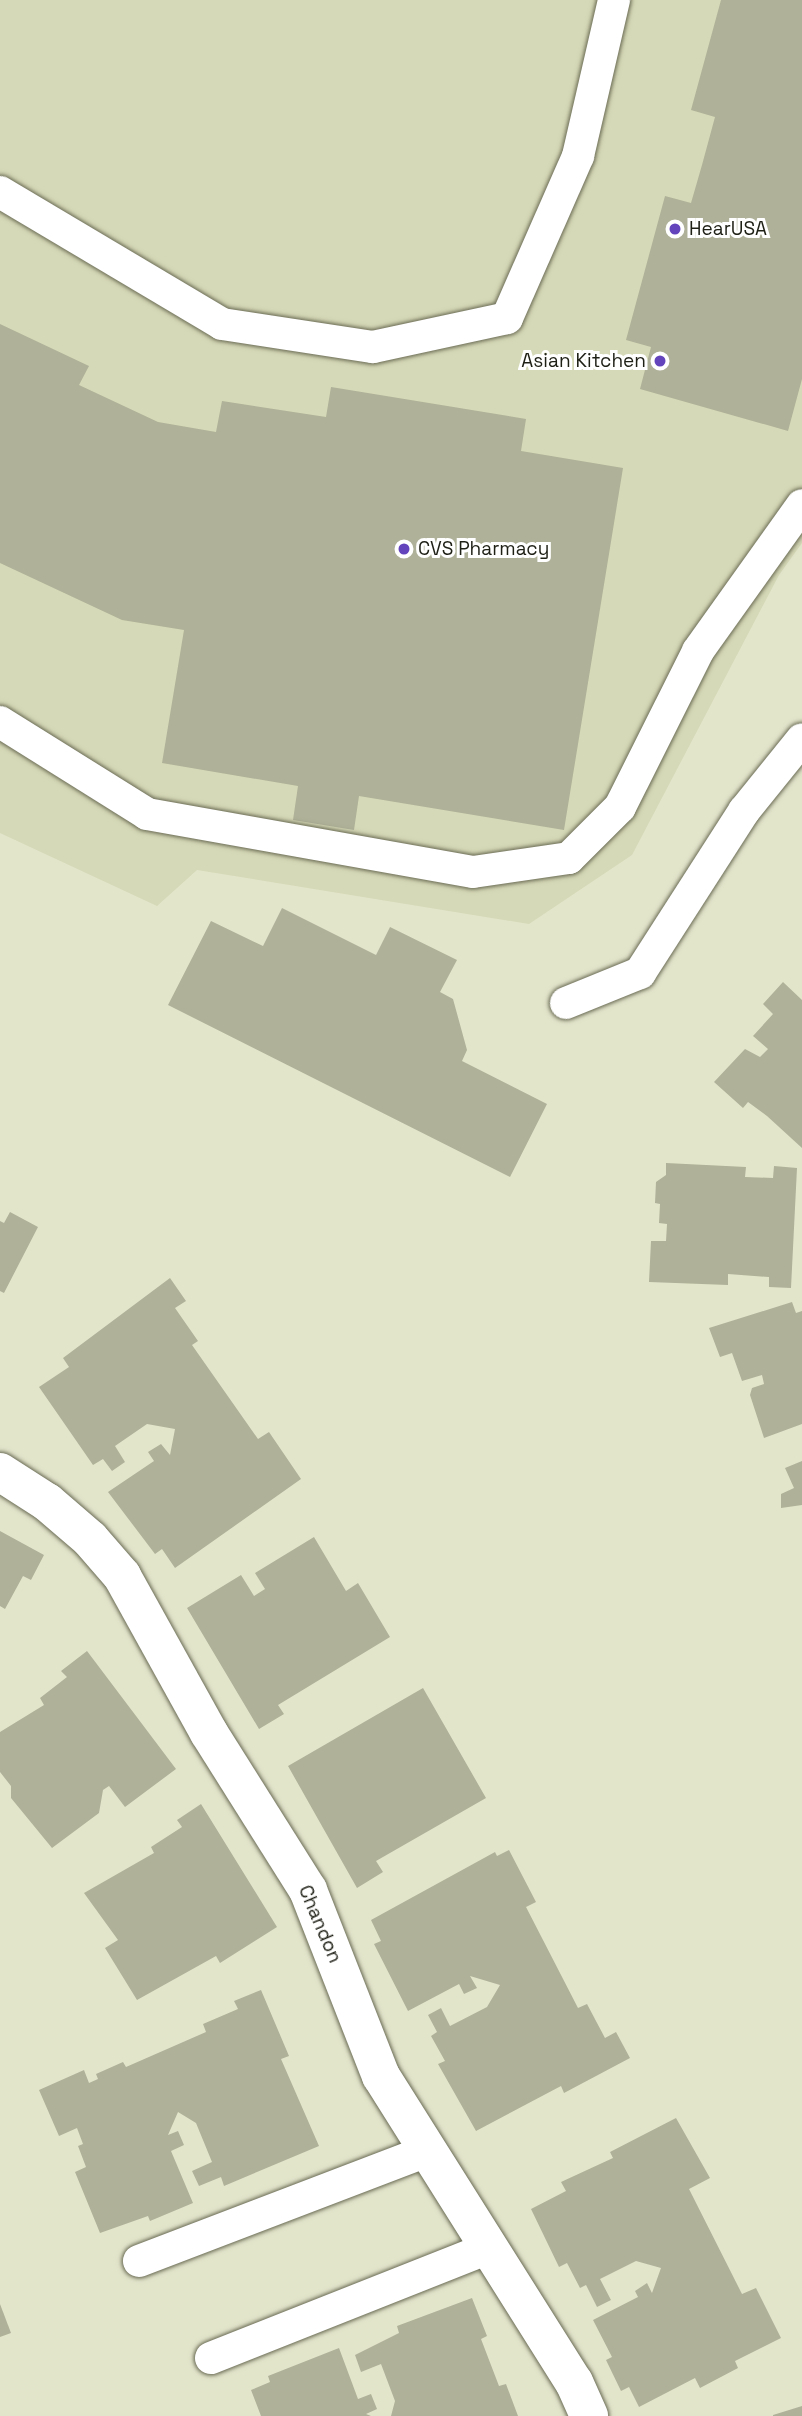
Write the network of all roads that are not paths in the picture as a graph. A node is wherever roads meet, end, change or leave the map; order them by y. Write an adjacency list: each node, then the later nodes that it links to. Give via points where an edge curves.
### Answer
1 (614, 0): 2 (lane, via 578,156 507,318 373,347 222,324)
2 (0, 192)
3 (802, 505): 4 (lane, via 698,652 620,807 569,858 473,872 147,814)
4 (0, 722)
5 (802, 739): 6 (lane, via 744,811 640,973)
6 (566, 1003)
7 (0, 1472): 8 (street, Chandon, via 55,1509 90,1539 122,1576 209,1733 308,1890 381,2076)
8 (430, 2150): 9 (street, Chandon); 10 (lane)
9 (491, 2247): 11 (lane); 12 (street, Chandon, via 574,2382)
10 (139, 2261)
11 (211, 2358)
12 (589, 2416)

